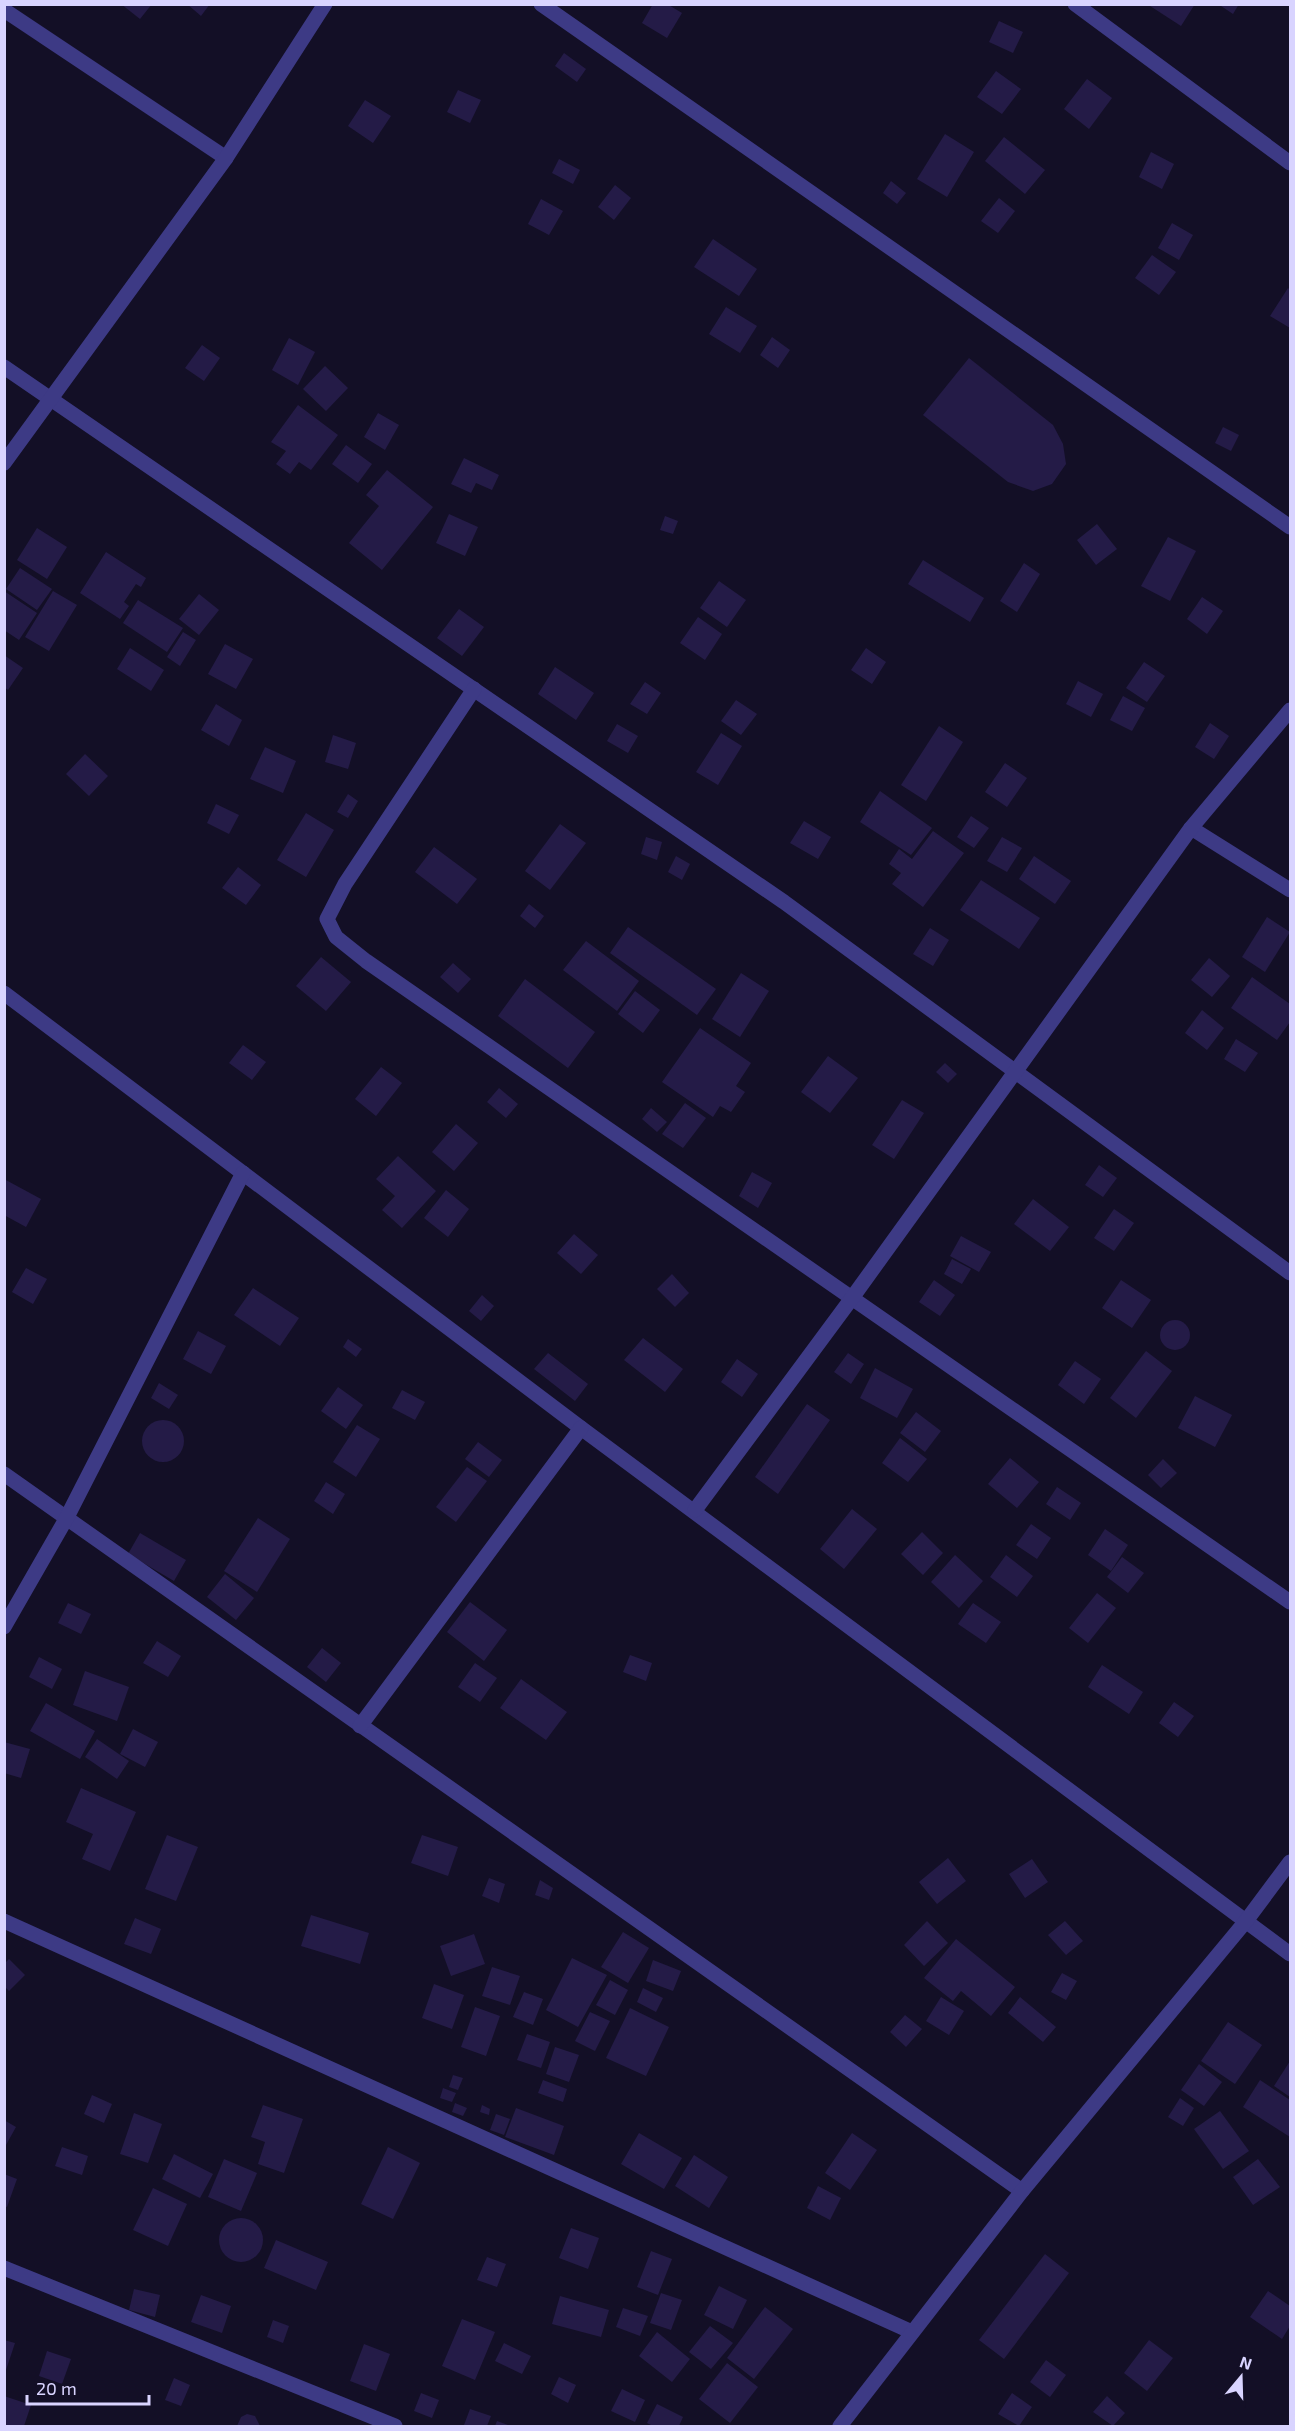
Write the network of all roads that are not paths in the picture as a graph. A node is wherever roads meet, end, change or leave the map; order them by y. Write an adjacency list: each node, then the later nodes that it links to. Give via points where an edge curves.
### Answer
1 (325, 4): 5 (street)
2 (541, 4): 10 (street)
3 (1075, 4): 6 (street)
4 (4, 10): 5 (street)
5 (226, 158): 8 (street)
6 (1290, 163)
7 (4, 367): 8 (street)
8 (51, 397): 9 (street); 11 (street)
9 (4, 463)
10 (1290, 527)
11 (474, 689): 16 (street, via 784,902); 19 (street, via 345,884 327,919 336,937)
12 (1290, 710): 13 (street)
13 (1191, 828): 14 (street); 16 (street)
14 (1290, 890)
15 (4, 993): 17 (street)
16 (1014, 1073): 18 (street); 19 (street)
17 (243, 1173): 20 (street); 23 (street)
18 (1290, 1273)
19 (852, 1298): 22 (street); 24 (street)
20 (581, 1428): 22 (street); 26 (street)
21 (4, 1474): 23 (street)
22 (695, 1510): 29 (street)
23 (66, 1519): 25 (street); 26 (street)
24 (1290, 1602)
25 (4, 1627)
26 (360, 1726): 31 (street)
27 (1290, 1862): 29 (street)
28 (4, 1921): 33 (street)
29 (1246, 1921): 30 (street); 31 (street)
30 (1290, 1954)
31 (1022, 2191): 33 (street)
32 (4, 2268): 34 (street)
33 (912, 2332): 35 (street)
34 (395, 2427)
35 (840, 2427)

